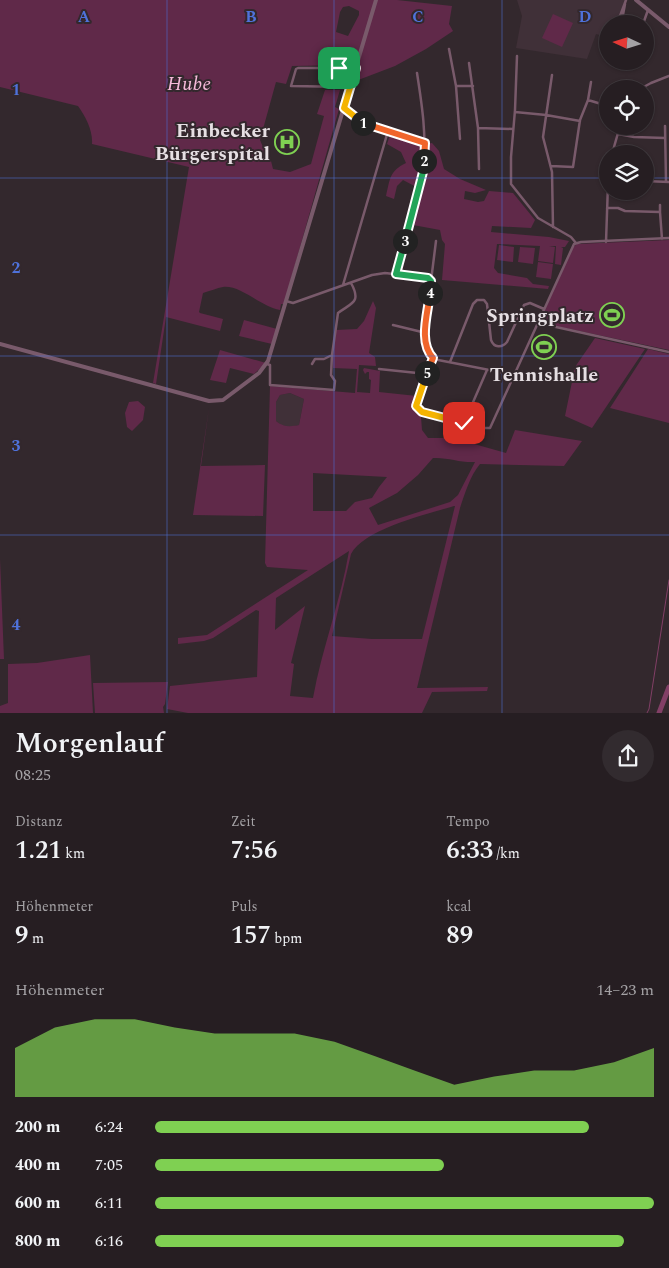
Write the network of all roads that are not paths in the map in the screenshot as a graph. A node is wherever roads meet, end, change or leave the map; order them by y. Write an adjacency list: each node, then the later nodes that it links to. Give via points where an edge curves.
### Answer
1 (376, 0): 11 (street)
2 (626, 0): 5 (street)
3 (636, 0): 4 (street)
4 (648, 10): 6 (street); 7 (street)
5 (622, 14)
6 (646, 15)
7 (668, 25)
8 (449, 49): 17 (street)
9 (517, 56): 23 (street)
10 (469, 63): 18 (street)
11 (356, 68): 19 (street); 19 (street, via 298,68 291,86)
12 (417, 73): 33 (street)
13 (552, 76): 24 (street)
14 (669, 76): 16 (street)
15 (591, 82): 20 (street)
16 (654, 82)
17 (456, 86): 18 (street); 31 (street)
18 (473, 86): 27 (street)
19 (350, 87): 22 (street)
20 (588, 100): 21 (street); 25 (street)
21 (599, 103)
22 (344, 108): 29 (street, via 363,123); 52 (street)
23 (515, 112): 24 (street); 28 (street)
24 (546, 115): 25 (street); 34 (street, via 543,137)
25 (580, 122): 34 (street, via 573,167)
26 (665, 126): 32 (street)
27 (478, 128): 28 (street); 35 (street)
28 (512, 129): 42 (street, via 511,184 538,218)
29 (388, 131): 33 (street); 51 (street)
30 (624, 135): 32 (street)
31 (460, 138)
32 (665, 138): 37 (street)
33 (425, 143): 48 (street, via 423,172)
34 (551, 166): 42 (street)
35 (479, 169)
36 (654, 181): 37 (street)
37 (668, 182)
38 (607, 200): 40 (street)
39 (660, 205): 41 (street)
40 (607, 208): 41 (street); 47 (street)
41 (660, 212): 44 (street)
42 (553, 227): 46 (street)
43 (669, 238): 44 (street)
44 (662, 239): 47 (street)
45 (436, 241): 49 (street)
46 (576, 242): 47 (street); 53 (street)
47 (606, 242)
48 (396, 274): 49 (street); 50 (street, via 372,275)
49 (430, 280): 56 (street)
50 (352, 283): 51 (street); 59 (street, via 356,299 338,313)
51 (343, 286): 52 (street, via 294,302)
52 (286, 301): 62 (street)
53 (544, 309): 54 (street); 61 (street, via 530,303 524,305 507,342 497,346 491,340 487,304 484,300 477,300)
54 (538, 323): 58 (street); 67 (street)
55 (393, 325): 56 (street)
56 (426, 333): 60 (street, via 425,343)
57 (0, 344): 62 (street, via 209,401 223,400)
58 (669, 352)
59 (332, 355): 62 (street, via 334,390 270,385 270,365); 63 (street, via 314,359)
60 (433, 358): 61 (street); 66 (street)
61 (450, 362): 65 (street)
62 (267, 364)
63 (312, 364)
64 (379, 369): 66 (street)
65 (487, 370): 67 (street); 68 (street)
66 (427, 374): 68 (street, via 416,406 418,410)
67 (515, 375): 68 (street, via 490,428)
68 (464, 423)

